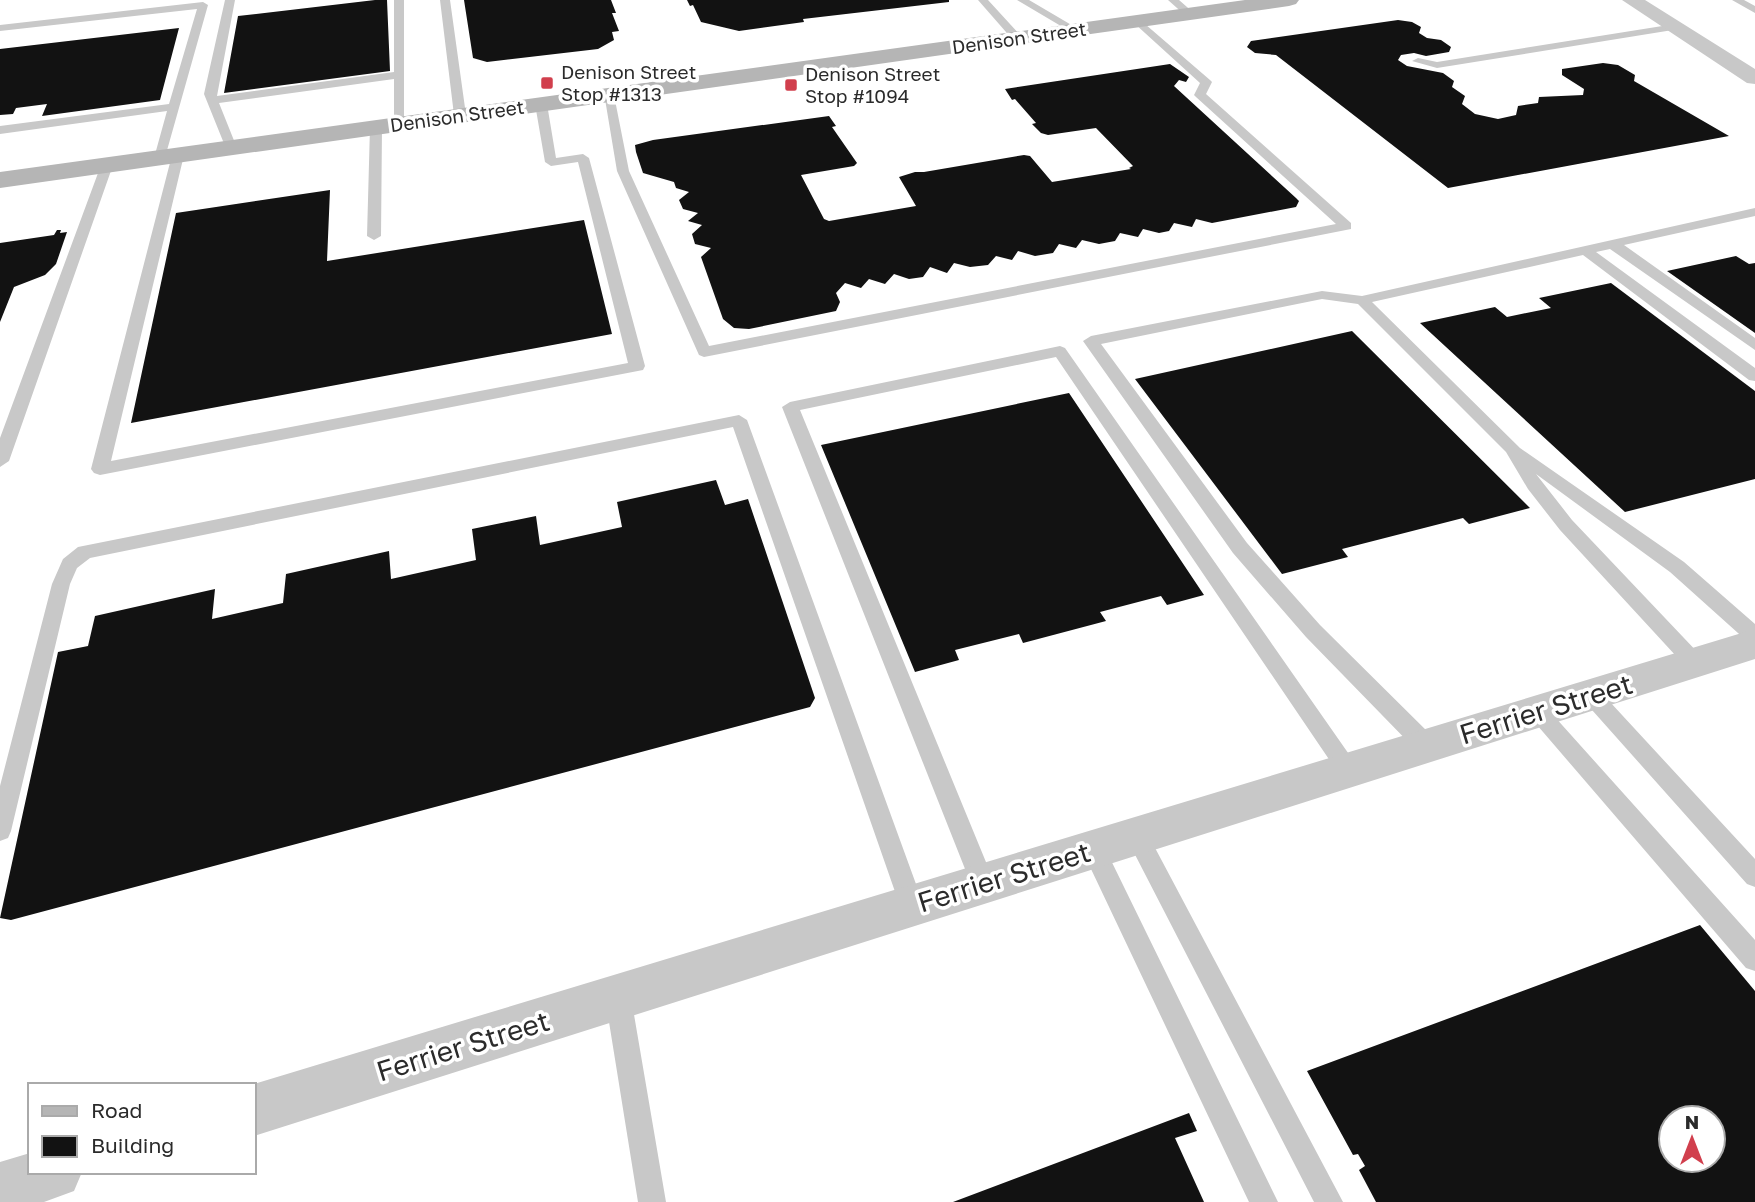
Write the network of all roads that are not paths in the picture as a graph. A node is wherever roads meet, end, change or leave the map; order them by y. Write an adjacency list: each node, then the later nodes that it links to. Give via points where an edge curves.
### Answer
1 (230, 0): 21 (lane, via 210,94)
2 (399, 0): 18 (lane)
3 (445, 0): 24 (lane)
4 (983, 0): 16 (lane)
5 (1022, 0): 15 (lane)
6 (1289, 0): 9 (street, Denison Street)
7 (1632, 0): 13 (street)
8 (1737, 0): 11 (lane)
9 (1236, 4): 10 (street, Denison Street)
10 (1182, 7): 12 (street, Denison Street)
11 (1755, 10)
12 (1138, 21): 15 (street, Denison Street); 20 (lane, via 1206,82 1200,95 1346,226 704,352 623,171)
13 (1675, 27): 17 (lane, via 1437,65); 19 (street)
14 (0, 28): 23 (lane, via 203,5)
15 (1075, 30): 16 (street, Denison Street)
16 (1017, 38): 20 (street, Denison Street)
17 (1418, 61)
18 (400, 75): 21 (lane); 25 (lane)
19 (1755, 78)
20 (608, 95): 22 (street, Denison Street)
21 (213, 100): 28 (lane)
22 (541, 104): 24 (street, Denison Street); 29 (lane, via 551,162 583,158 637,366 100,469)
23 (173, 107): 27 (lane); 29 (lane)
24 (460, 116): 25 (street, Denison Street)
25 (400, 124): 26 (street, Denison Street)
26 (376, 127): 28 (street, Denison Street); 33 (lane)
27 (0, 130)
28 (231, 148): 29 (street, Denison Street)
29 (169, 157): 30 (street, Denison Street)
30 (107, 165): 31 (street, Denison Street); 42 (lane)
31 (0, 180)
32 (1755, 212): 34 (lane)
33 (374, 236)
34 (1613, 244): 35 (lane); 38 (lane)
35 (1585, 250): 36 (lane); 40 (lane)
36 (1362, 300): 37 (lane, via 1322,295); 41 (lane)
37 (1091, 341): 39 (lane); 48 (lane, via 1247,557 1312,631)
38 (1755, 345)
39 (1060, 351): 49 (lane); 54 (lane, via 790,407)
40 (1755, 376)
41 (1512, 448): 43 (lane, via 1677,567); 45 (lane, via 1566,525)
42 (0, 461)
43 (1755, 636)
44 (1755, 644): 45 (street, Ferrier Street)
45 (1695, 663): 46 (street, Ferrier Street)
46 (1591, 695): 47 (street, Ferrier Street); 53 (lane)
47 (1538, 712): 48 (street, Ferrier Street); 56 (lane)
48 (1427, 746): 49 (street, Ferrier Street)
49 (1349, 770): 51 (street, Ferrier Street)
50 (0, 831): 55 (lane, via 61,584 70,564 85,552 739,420)
51 (1137, 836): 52 (street, Ferrier Street); 63 (lane)
52 (1094, 850): 54 (street, Ferrier Street); 62 (lane)
53 (1755, 876)
54 (983, 884): 55 (street, Ferrier Street)
55 (912, 906): 57 (street, Ferrier Street)
56 (1755, 959)
57 (618, 997): 58 (street, Ferrier Street); 61 (lane)
58 (256, 1109)
59 (49, 1174): 60 (street)
60 (0, 1189)
61 (652, 1202)
62 (1264, 1202)
63 (1329, 1202)

